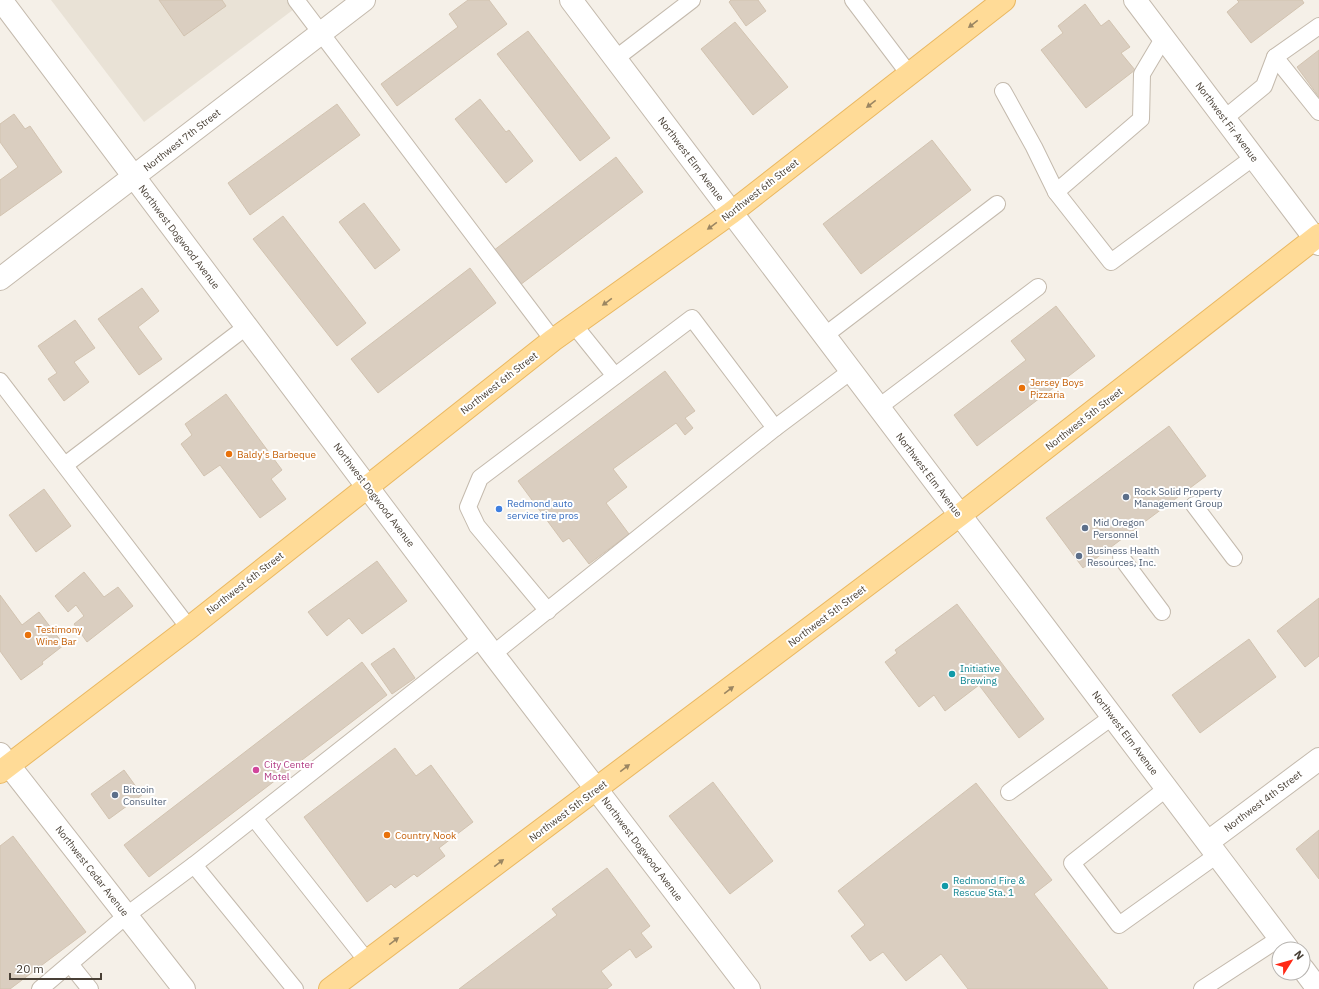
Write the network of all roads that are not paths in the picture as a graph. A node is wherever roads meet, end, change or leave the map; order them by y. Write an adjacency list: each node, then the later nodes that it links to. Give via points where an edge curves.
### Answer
1 (1, 0): 19 (street, Northwest Dogwood Avenue)
2 (296, 0): 10 (lane)
3 (364, 0): 10 (street, Northwest 7th Street)
4 (570, 0): 13 (street, Northwest Elm Avenue)
5 (692, 0): 13 (lane)
6 (853, 0): 14 (lane)
7 (1004, 0): 14 (main road, Northwest 6th Street, one-way to 14)
8 (1135, 0): 11 (street, Northwest Fir Avenue)
9 (1319, 26): 12 (lane)
10 (321, 33): 19 (street, Northwest 7th Street); 29 (lane)
11 (1164, 37): 17 (street, Northwest Fir Avenue); 20 (lane, via 1142,74 1142,119)
12 (1275, 57): 16 (lane); 17 (lane, via 1264,86)
13 (615, 59): 22 (street, Northwest Elm Avenue)
14 (909, 74): 22 (main road, Northwest 6th Street, one-way to 22)
15 (1003, 91): 20 (lane)
16 (1319, 112)
17 (1225, 118): 18 (street, Northwest Fir Avenue)
18 (1254, 157): 20 (lane, via 1111,262); 23 (street, Northwest Fir Avenue)
19 (134, 177): 24 (street, Northwest 7th Street); 27 (street, Northwest Dogwood Avenue)
20 (1056, 192)
21 (997, 204): 28 (lane)
22 (732, 213): 26 (main road, Northwest 6th Street, one-way to 26); 28 (street, Northwest Elm Avenue)
23 (1318, 239): 38 (main road, Northwest 5th Street)
24 (0, 279)
25 (1038, 287): 33 (lane)
26 (574, 325): 29 (main road, Northwest 6th Street); 31 (lane)
27 (246, 327): 35 (lane); 36 (street, Northwest Dogwood Avenue)
28 (824, 336): 30 (street, Northwest Elm Avenue)
29 (553, 340): 36 (main road, Northwest 6th Street)
30 (851, 371): 33 (street, Northwest Elm Avenue); 34 (lane)
31 (615, 376): 34 (lane, via 692,318); 41 (lane, via 480,478 468,507 477,526)
32 (0, 381): 35 (lane)
33 (879, 407): 38 (street, Northwest Elm Avenue)
34 (775, 428): 41 (lane)
35 (64, 465): 43 (lane)
36 (368, 487): 43 (main road, Northwest 6th Street); 44 (street, Northwest Dogwood Avenue)
37 (1194, 505): 40 (lane)
38 (960, 515): 45 (street, Northwest Elm Avenue); 49 (main road, Northwest 5th Street, one-way to 38)
39 (1121, 557): 42 (lane)
40 (1234, 558)
41 (548, 610): 44 (lane)
42 (1162, 612)
43 (189, 628): 47 (main road, Northwest 6th Street)
44 (487, 646): 49 (street, Northwest Dogwood Avenue); 51 (lane)
45 (1112, 717): 48 (street, Northwest Elm Avenue); 50 (lane)
46 (1319, 759): 52 (street, Northwest 4th Street)
47 (3, 764): 54 (street, Northwest Cedar Avenue)
48 (1167, 788): 52 (street, Northwest Elm Avenue); 52 (lane, via 1072,862 1114,919 1119,925)
49 (596, 790): 57 (main road, Northwest 5th Street, one-way to 49); 65 (street, Northwest Dogwood Avenue)
50 (1009, 792)
51 (254, 818): 53 (lane); 57 (lane)
52 (1212, 849): 55 (street, Northwest Elm Avenue)
53 (194, 865): 54 (lane); 63 (lane)
54 (127, 916): 58 (lane); 62 (street, Northwest Cedar Avenue)
55 (1282, 941)
56 (1271, 950): 66 (lane)
57 (367, 961): 64 (main road, Northwest 5th Street)
58 (70, 964): 60 (lane); 61 (lane)
59 (1311, 980): 67 (street)
60 (40, 989)
61 (90, 989)
62 (184, 989)
63 (295, 989)
64 (330, 989)
65 (749, 989)
66 (1202, 989)
67 (1318, 989)

